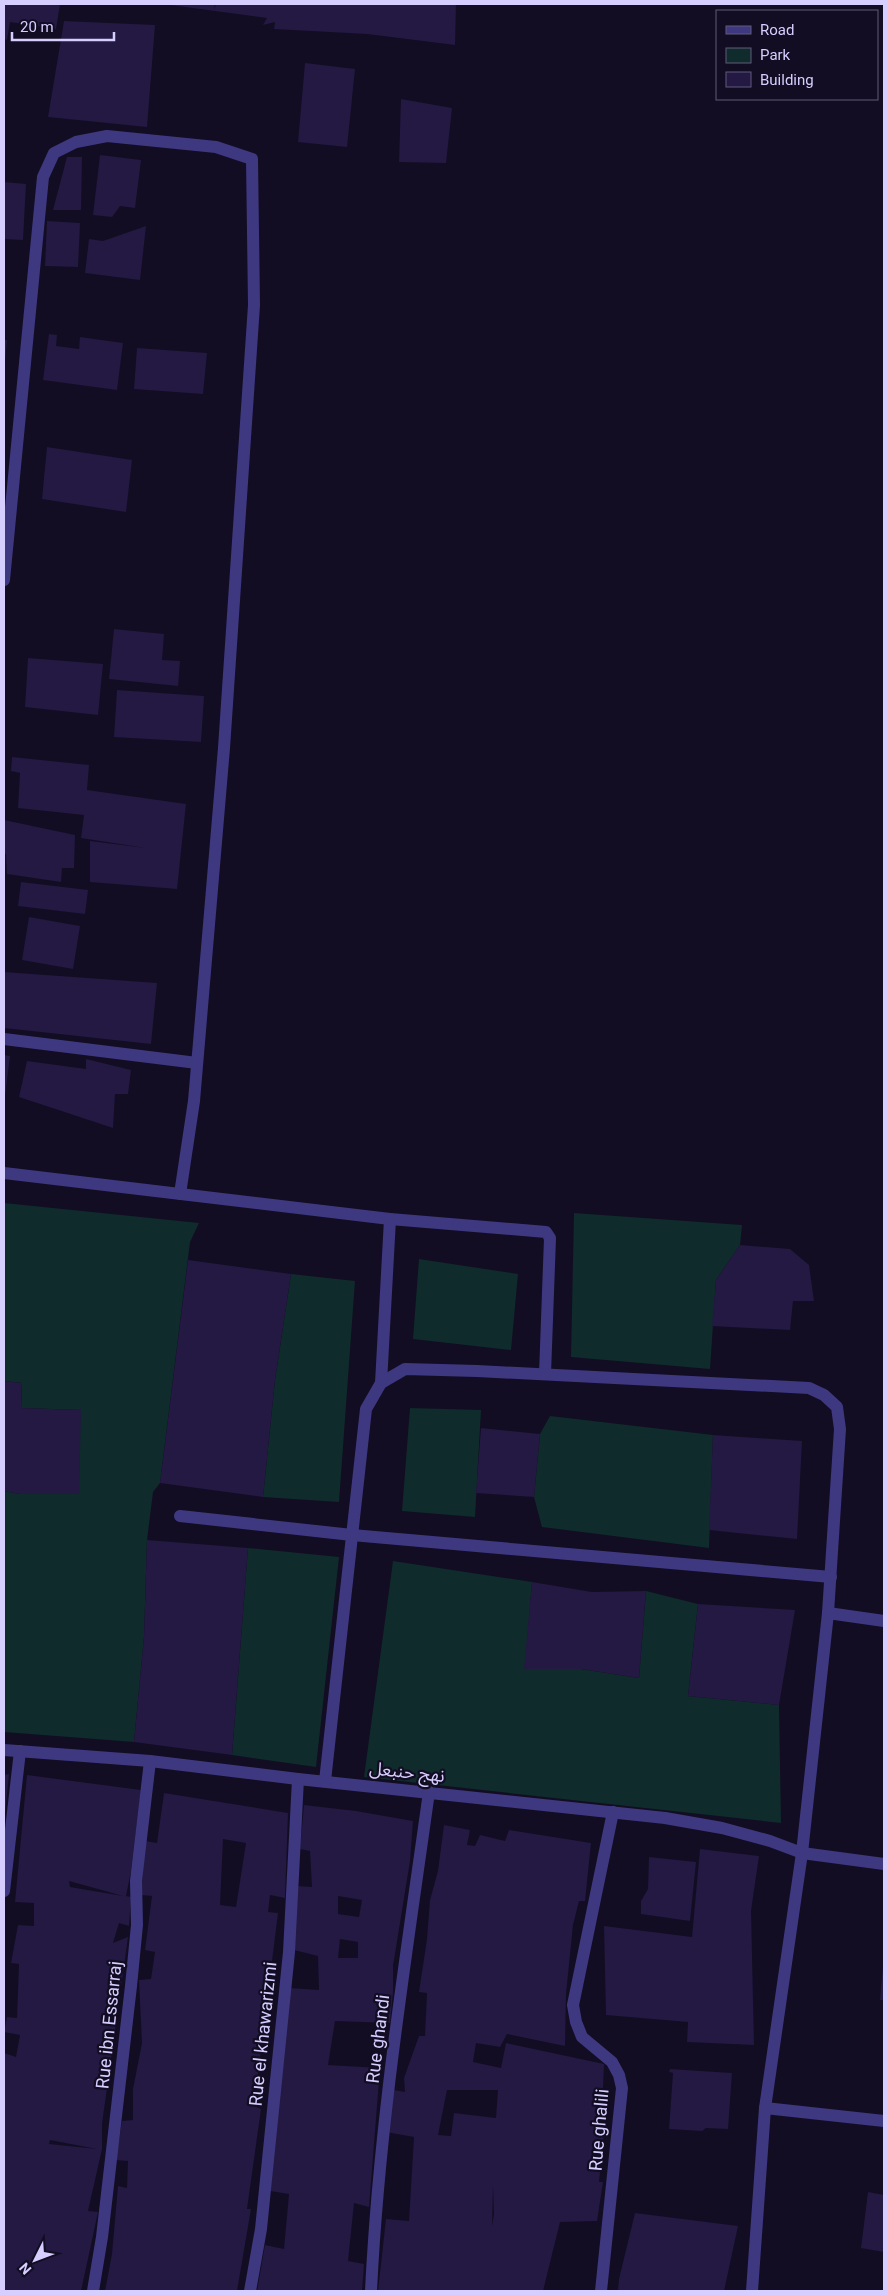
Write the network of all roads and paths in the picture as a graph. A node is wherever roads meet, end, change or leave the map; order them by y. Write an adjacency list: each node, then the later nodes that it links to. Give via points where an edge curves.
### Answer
1 (4, 580): 3 (street, via 43,177 54,153 76,142 107,136 216,147 252,159 254,305 224,748)
2 (4, 1039): 3 (street)
3 (197, 1064): 5 (street)
4 (4, 1173): 5 (street)
5 (180, 1194): 6 (street)
6 (390, 1219): 7 (street, via 548,1234); 8 (street)
7 (545, 1374): 8 (street, via 405,1369); 11 (street, via 809,1388 824,1395 838,1407 840,1429)
8 (381, 1384): 10 (street, via 366,1409)
9 (180, 1516): 10 (street)
10 (352, 1535): 11 (street); 18 (street)
11 (831, 1577): 12 (street)
12 (828, 1613): 13 (street); 21 (street)
13 (884, 1621)
14 (4, 1750): 15 (street, نهج حنبعل)
15 (20, 1751): 16 (street, نهج حنبعل); 23 (street)
16 (150, 1761): 17 (street, نهج حنبعل); 26 (street, Rue ibn Essarraj, via 136,1881 137,1925 131,1986)
17 (298, 1779): 18 (street, نهج حنبعل); 27 (street, Rue el khawarizmi, via 289,1952 261,2229)
18 (325, 1781): 19 (street, نهج حنبعل)
19 (429, 1792): 20 (street, نهج حنبعل); 28 (street, Rue ghandi, via 394,2047)
20 (613, 1812): 21 (street, نهج حنبعل, via 722,1828); 29 (street, Rue ghalili, via 573,2005 582,2037 612,2062 622,2088)
21 (802, 1853): 22 (street, نهج حنبعل); 24 (street)
22 (884, 1864)
23 (4, 1891)
24 (765, 2108): 25 (street); 30 (street)
25 (884, 2121)
26 (94, 2291)
27 (250, 2291)
28 (371, 2291)
29 (601, 2291)
30 (752, 2291)

